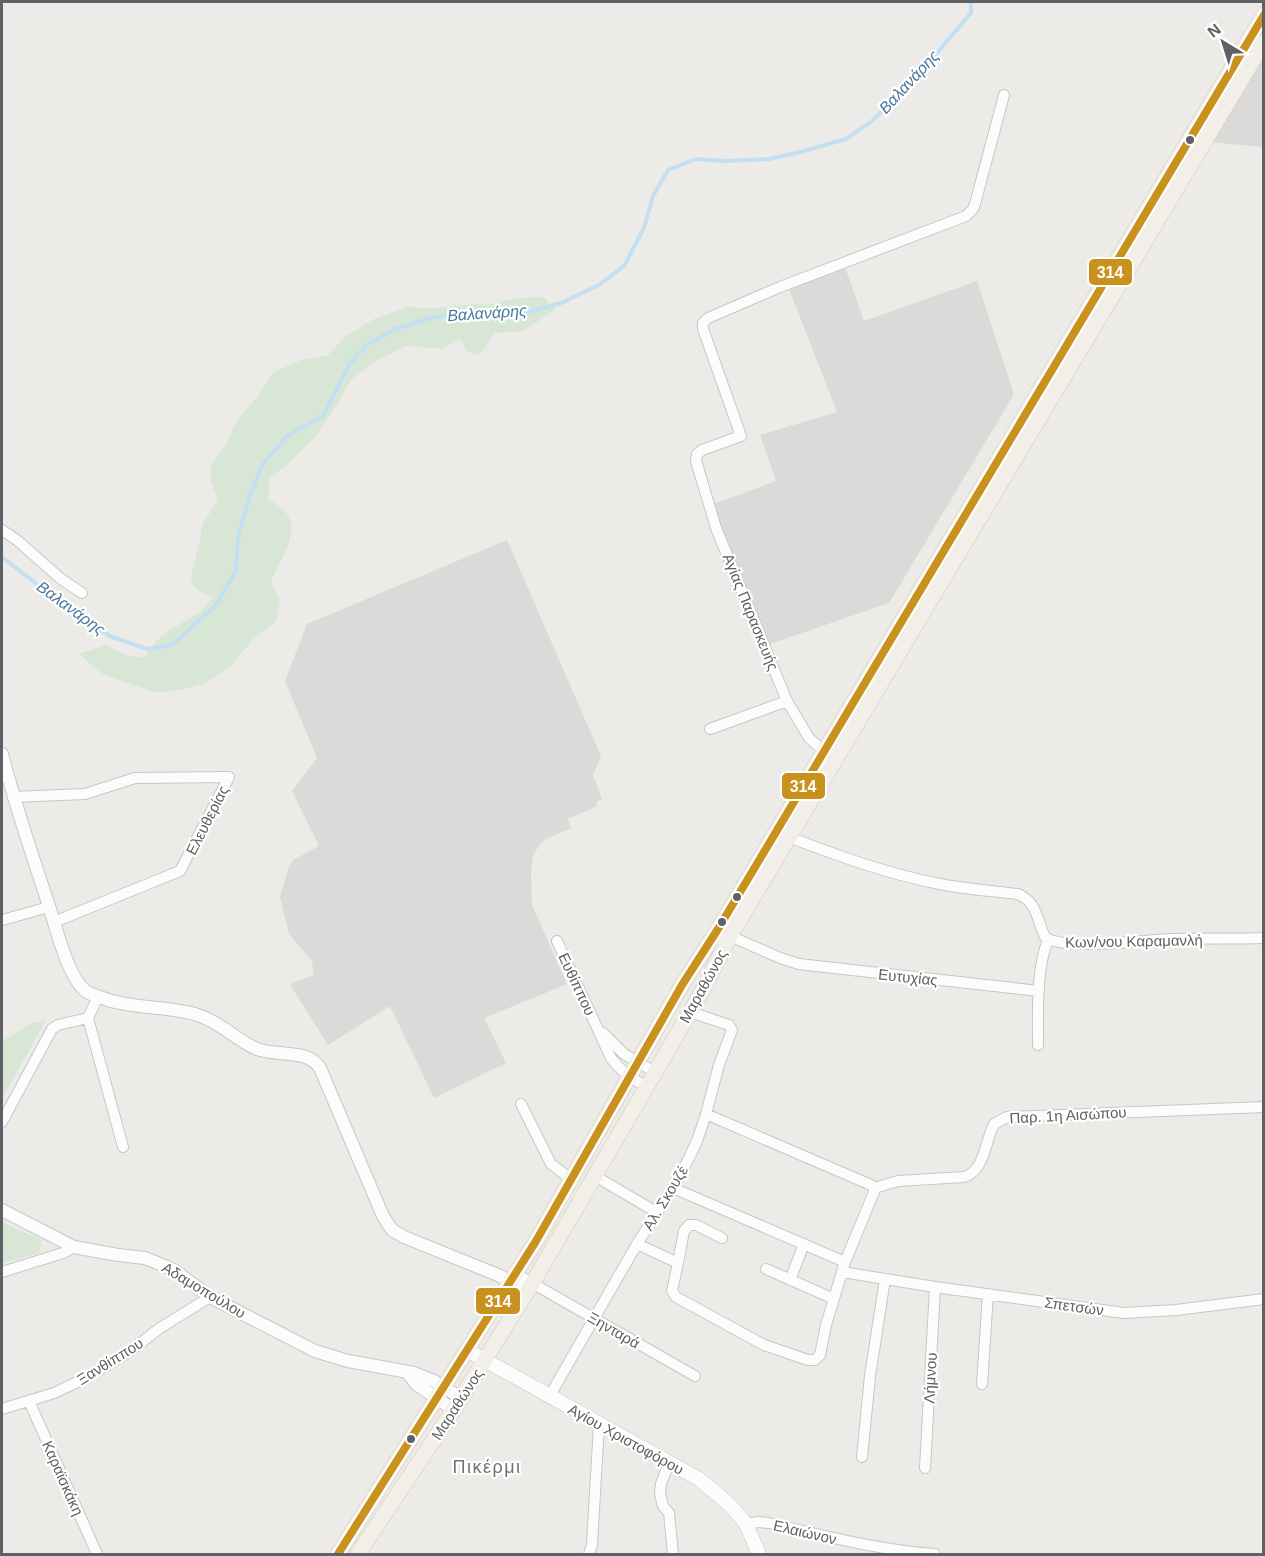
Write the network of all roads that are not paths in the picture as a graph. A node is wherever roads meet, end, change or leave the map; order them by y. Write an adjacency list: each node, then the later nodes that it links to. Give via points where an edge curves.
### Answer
1 (1263, 14): 8 (main road, Μαραθώνος)
2 (1263, 42): 11 (main road, Μαραθώνος)
3 (1005, 95): 6 (street, Αγίας Παρασκευής, via 975,204 966,216 705,320 703,329 741,436 702,450 697,454 697,462 716,528)
4 (2, 530): 5 (street)
5 (82, 593)
6 (787, 701): 7 (street); 8 (street, Αγίας Παρασκευής, via 809,738)
7 (711, 729)
8 (824, 751): 25 (main road, Μαραθώνος)
9 (2, 754): 10 (street)
10 (13, 797): 12 (street); 14 (street, Ελευθερίας, via 85,794 135,778 229,777 180,871)
11 (789, 837): 15 (main road, Μαραθώνος); 17 (street, Κων/νου Καραμανλή, via 884,871 940,884 1018,894 1033,906)
12 (49, 907): 13 (street); 14 (street)
13 (2, 920)
14 (54, 922): 20 (street, via 78,982)
15 (730, 936): 19 (street, Ευτυχίας, via 799,964); 21 (main road, Μαραθώνος)
16 (1263, 938): 17 (street, Κων/νου Καραμανλή, via 1077,944)
17 (1048, 940): 19 (street)
18 (557, 941): 23 (street, Ευθίππου)
19 (1039, 991): 24 (street)
20 (98, 996): 22 (street); 48 (street, via 200,1016 256,1048 313,1060 392,1230)
21 (690, 1012): 26 (main road, Μαραθώνος); 31 (street, Αλ. Σκουζέ, via 729,1025 732,1030)
22 (88, 1018): 32 (street, via 52,1029); 33 (street)
23 (598, 1026): 25 (street, Ευθίππου, via 619,1050); 27 (street, Ευθίππου, via 611,1058)
24 (1038, 1046)
25 (638, 1062): 26 (street, Ευθίππου); 27 (main road, Μαραθώνος)
26 (655, 1072): 28 (main road, Μαραθώνος)
27 (629, 1077): 28 (street, Ευθίππου); 35 (main road, Μαραθώνος)
28 (646, 1087): 34 (main road, Μαραθώνος)
29 (521, 1104): 35 (street, via 551,1164)
30 (1263, 1107): 37 (street, Παρ. 1η Αισώπου, via 1007,1117 994,1124 972,1175 898,1181)
31 (706, 1114): 36 (street, Αλ. Σκουζέ); 37 (street)
32 (2, 1122)
33 (123, 1147)
34 (595, 1176): 39 (street); 52 (main road, Μαραθώνος)
35 (571, 1179): 48 (main road, Μαραθώνος)
36 (674, 1188): 39 (street, Αλ. Σκουζέ); 42 (street, Σπετσών)
37 (874, 1188): 45 (street)
38 (2, 1210): 43 (street, Αδαμοπούλου)
39 (658, 1213): 41 (street, Αλ. Σκουζέ)
40 (722, 1238): 44 (street, via 689,1226 684,1232)
41 (637, 1244): 44 (street); 57 (street, Αλ. Σκουζέ)
42 (804, 1244): 45 (street, Σπετσών); 50 (street)
43 (74, 1247): 47 (street); 54 (street, Αδαμοπούλου, via 145,1258 174,1270)
44 (678, 1263): 55 (street, via 672,1286 676,1297 764,1345 808,1360 820,1355)
45 (844, 1267): 49 (street, Σπετσών); 55 (street)
46 (766, 1269): 50 (street)
47 (2, 1272)
48 (513, 1278): 52 (street); 58 (main road, Μαραθώνος)
49 (885, 1279): 51 (street, Σπετσών); 68 (street)
50 (790, 1280): 55 (street)
51 (935, 1287): 53 (street, Σπετσών); 70 (street, Λήμνου)
52 (530, 1288): 57 (street, Ξηνταρά); 59 (main road, Μαραθώνος)
53 (988, 1294): 56 (street, Σπετσών, via 1124,1313); 61 (street)
54 (210, 1297): 62 (street, Αδαμοπούλου, via 315,1351 407,1372 413,1382); 64 (street, Ξανθίππου, via 88,1377)
55 (834, 1299)
56 (1263, 1299)
57 (594, 1319): 60 (street, Ξηνταρά); 63 (street, Αλ. Σκουζέ)
58 (467, 1350): 59 (main road, Αγίου Χριστοφόρου); 62 (main road, Μαραθώνος)
59 (485, 1360): 63 (main road, Αγίου Χριστοφόρου); 65 (main road, Μαραθώνος)
60 (695, 1376)
61 (982, 1384)
62 (440, 1393): 65 (street, Αδαμοπούλου); 73 (main road, Μαραθώνος)
63 (549, 1397): 67 (main road, Αγίου Χριστοφόρου)
64 (29, 1401): 66 (street, Ξανθίππου); 72 (street, Καραϊσκάκη)
65 (457, 1404): 74 (main road, Μαραθώνος)
66 (2, 1409)
67 (599, 1424): 69 (main road, Αγίου Χριστοφόρου); 75 (street)
68 (862, 1457)
69 (669, 1462): 71 (main road, Αγίου Χριστοφόρου, via 713,1490); 76 (street, via 660,1494 669,1513)
70 (925, 1468)
71 (746, 1524): 77 (main road, Αγίου Χριστοφόρου); 78 (street, Ελαιώνον, via 769,1523 902,1552)
72 (97, 1554)
73 (338, 1554)
74 (358, 1554)
75 (589, 1554)
76 (673, 1554)
77 (759, 1554)
78 (935, 1554)

